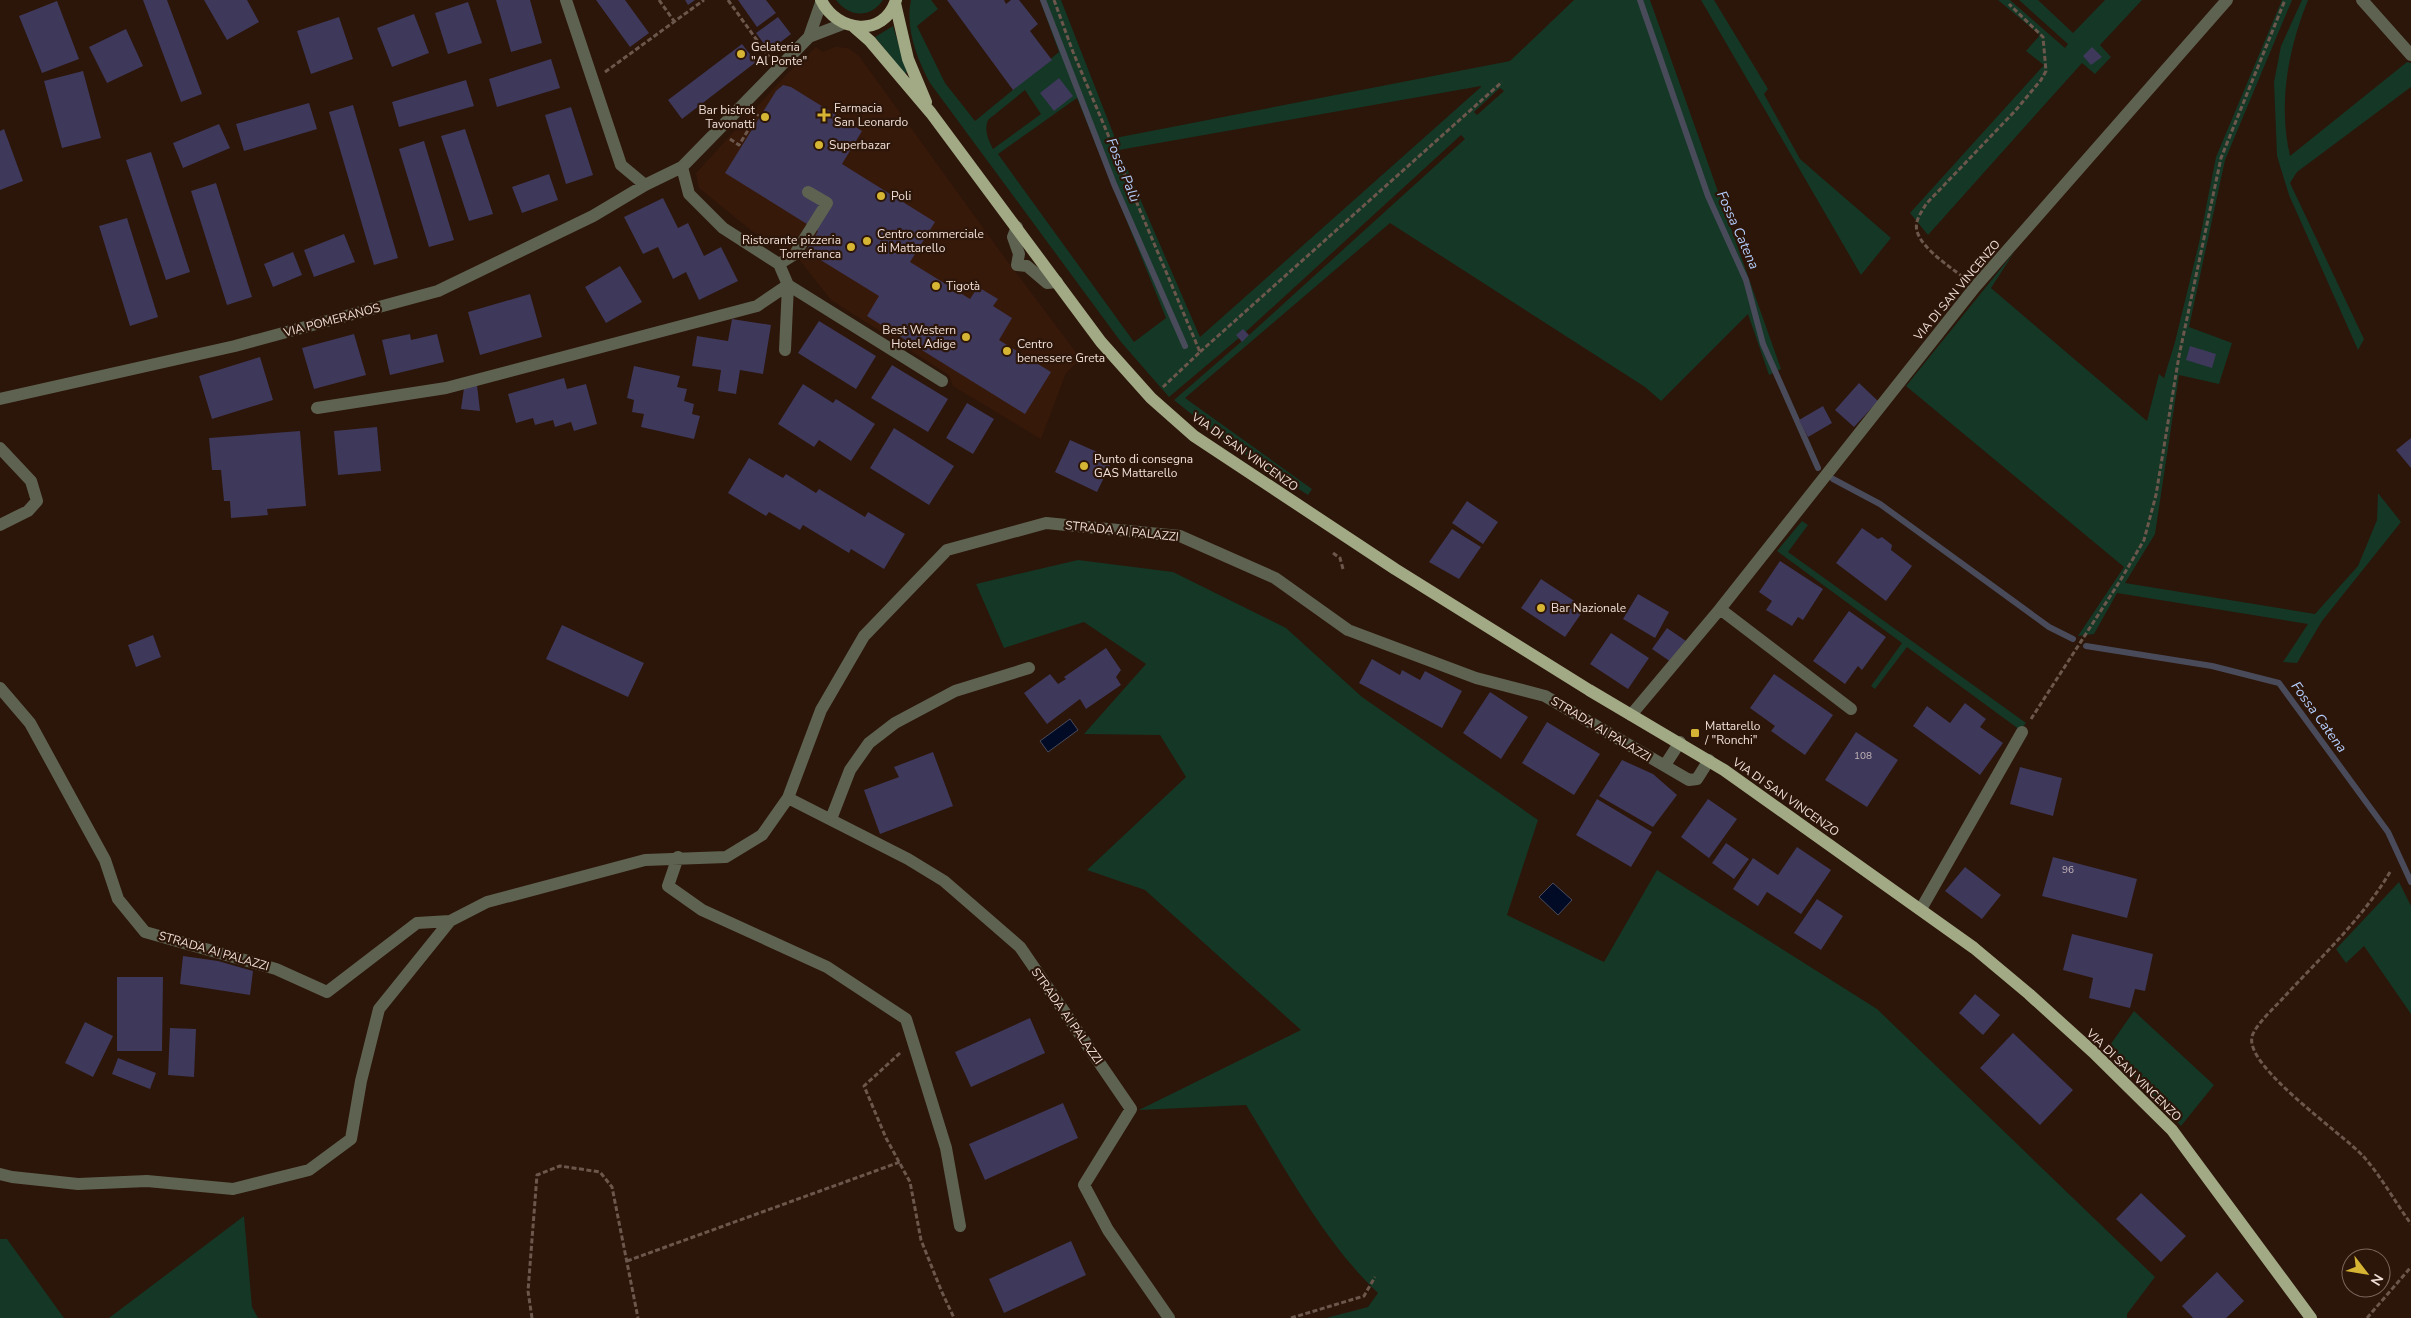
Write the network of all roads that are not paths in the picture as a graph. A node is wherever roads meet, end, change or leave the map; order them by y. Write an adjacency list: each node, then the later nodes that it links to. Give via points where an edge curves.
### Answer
1 (566, 0): 11 (street, via 621,165)
2 (821, 0): 6 (main road, VIA DI SAN VINCENZO, via 834,18); 7 (street, VIA POMERANOS)
3 (2227, 0): 23 (street, VIA DI SAN VINCENZO, via 1975,288)
4 (2362, 0): 8 (street)
5 (896, 2): 6 (main road, via 878,22 867,26); 9 (main road, VIA DI SAN VINCENZO, via 908,59)
6 (848, 26): 7 (street, VIA POMERANOS); 9 (main road, VIA DI SAN VINCENZO, via 870,41)
7 (809, 37): 10 (street, VIA POMERANOS)
8 (2411, 54)
9 (931, 113): 13 (main road, VIA DI SAN VINCENZO)
10 (682, 167): 11 (street, VIA POMERANOS); 14 (street, via 689,194 723,228)
11 (644, 185): 19 (street, VIA POMERANOS, via 593,216 438,291 235,346)
12 (808, 192): 14 (street, via 827,203 795,254)
13 (1017, 227): 15 (main road, VIA DI SAN VINCENZO); 15 (street, via 1013,237 1019,254 1017,265 1027,266 1047,283)
14 (779, 264): 16 (street)
15 (1057, 282): 27 (main road, VIA DI SAN VINCENZO, via 1101,342 1151,398 1194,436 1395,569)
16 (788, 285): 17 (street); 18 (street); 20 (street, via 756,306 465,383)
17 (784, 350)
18 (942, 381)
19 (0, 400)
20 (317, 408)
21 (0, 448): 22 (street, via 31,482 37,501 28,511)
22 (0, 525)
23 (1720, 609): 26 (street); 27 (street, VIA DI SAN VINCENZO)
24 (1029, 668): 33 (street, via 955,691 895,723 869,742 850,770)
25 (0, 688): 36 (street, STRADA AI PALAZZI, via 30,723 105,860 118,899 146,932 276,969 327,992 417,923)
26 (1851, 709)
27 (1632, 715): 29 (main road, VIA DI SAN VINCENZO)
28 (2022, 732): 35 (street)
29 (1680, 742): 30 (main road, VIA DI SAN VINCENZO); 31 (street, STRADA AI PALAZZI)
30 (1709, 760): 31 (street, STRADA AI PALAZZI, via 1693,782); 35 (main road, VIA DI SAN VINCENZO)
31 (1665, 765): 32 (street, STRADA AI PALAZZI, via 1545,696 1476,678 1348,630 1275,578 1180,536 1046,523 947,550 864,636 821,710)
32 (788, 798): 33 (street, STRADA AI PALAZZI); 34 (street, STRADA AI PALAZZI, via 762,836 726,857)
33 (830, 819): 39 (street, STRADA AI PALAZZI, via 908,859 944,882 1020,947 1131,1109 1084,1185 1108,1230)
34 (678, 858): 36 (street, STRADA AI PALAZZI, via 645,860 524,891 487,902); 38 (street, via 668,886 702,910 827,967 906,1019 946,1148)
35 (1921, 908): 40 (main road, VIA DI SAN VINCENZO, via 2029,994 2150,1106 2187,1148)
36 (450, 921): 37 (street, STRADA AI PALAZZI, via 379,1009 351,1139 309,1170 233,1189 148,1181 78,1184)
37 (0, 1174)
38 (960, 1226)
39 (1169, 1318)
40 (2311, 1318)

